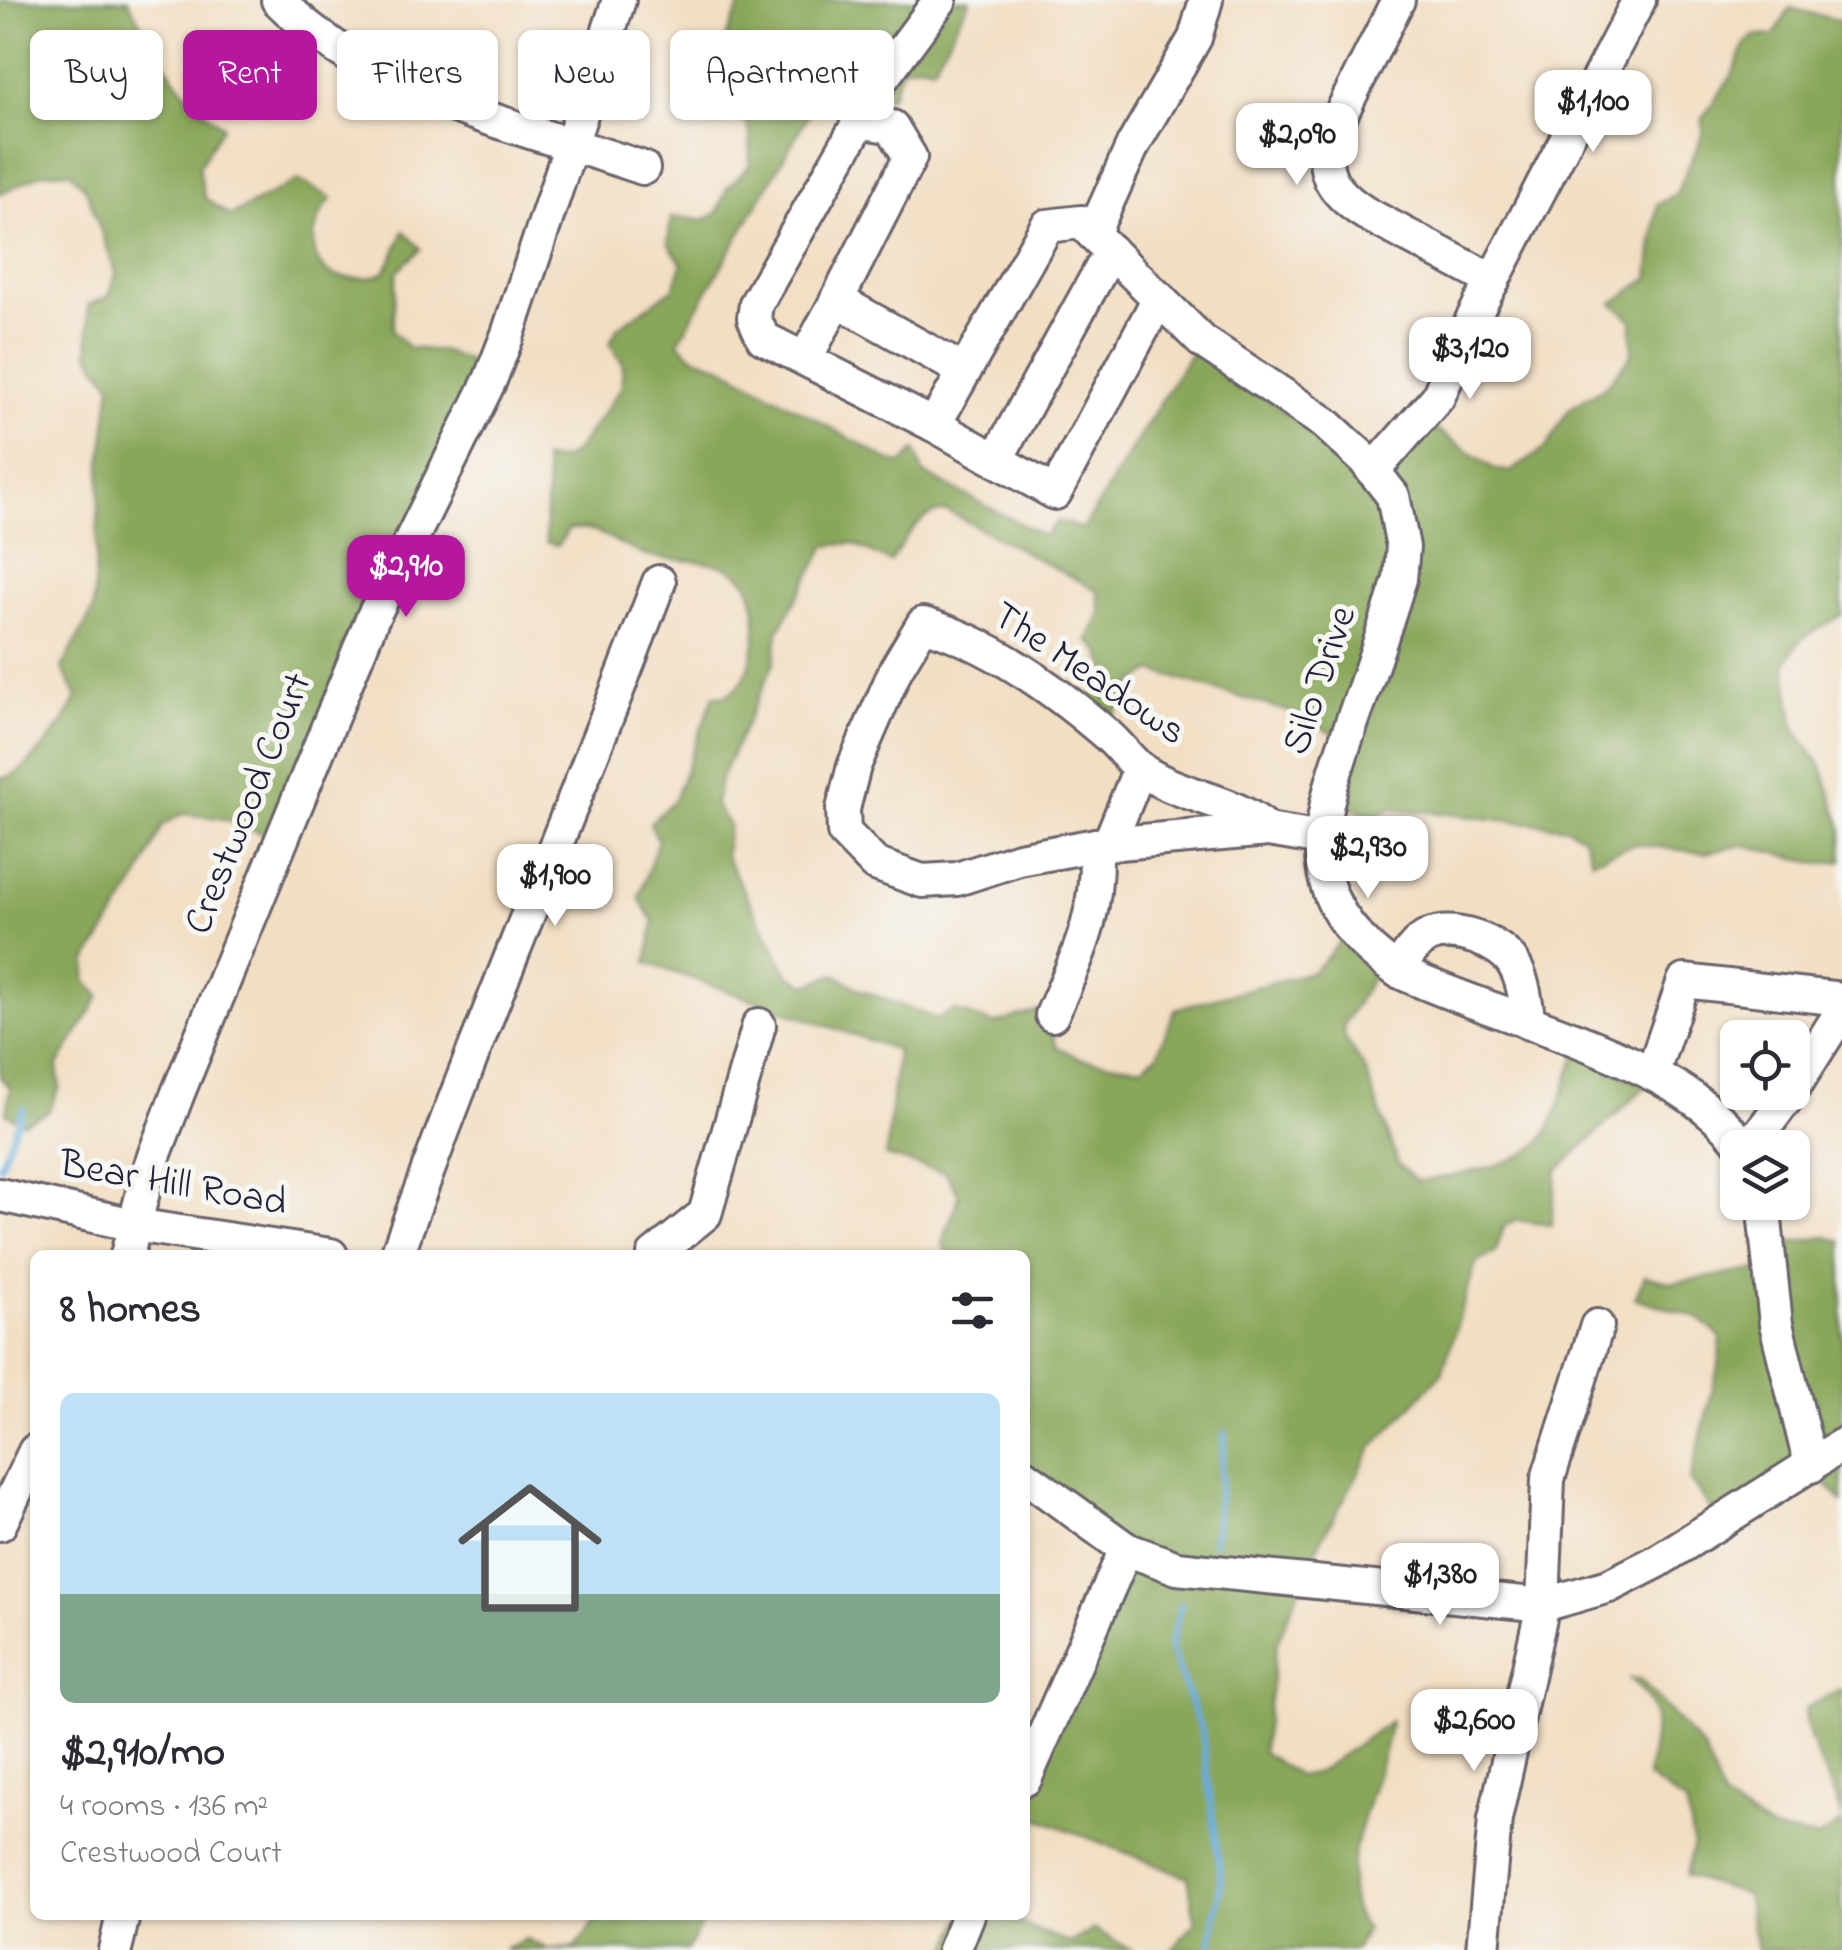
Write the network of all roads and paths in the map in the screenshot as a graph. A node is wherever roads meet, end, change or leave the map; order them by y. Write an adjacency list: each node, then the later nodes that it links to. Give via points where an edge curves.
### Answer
1 (278, 0): 8 (street, via 326,43 398,84)
2 (619, 0): 8 (street, Crestwood Court)
3 (940, 0): 7 (street, via 880,81)
4 (1206, 0): 10 (street, via 1196,38 1133,144)
5 (1398, 0): 11 (street, via 1332,132 1324,153 1326,176 1364,214)
6 (1638, 0): 11 (street)
7 (858, 126): 13 (street, via 892,127 910,157); 14 (street, via 756,304 763,338)
8 (574, 144): 9 (street); 37 (street, Crestwood Court, via 490,380 372,618 178,1093)
9 (644, 168)
10 (1095, 236): 12 (street, Silo Drive); 15 (street, via 1047,226); 17 (street)
11 (1493, 281): 18 (street, via 1438,398)
12 (1159, 298): 17 (street, via 1055,493); 18 (street, Silo Drive, via 1202,341 1346,440)
13 (838, 300): 14 (street); 15 (street)
14 (804, 359): 16 (street)
15 (964, 371): 16 (street)
16 (934, 425): 17 (street)
17 (996, 460)
18 (1373, 470): 22 (street, Silo Drive, via 1393,496 1400,522 1400,579 1325,802)
19 (659, 582): 39 (street)
20 (1140, 768): 21 (street, The Meadows, via 1248,812); 23 (street); 23 (street, The Meadows, via 1107,734 1021,671 923,624 854,766 843,809 844,832 859,852 922,881 957,879 1018,859)
21 (1268, 830): 22 (street, The Meadows); 23 (street, The Meadows)
22 (1322, 839): 24 (street, Silo Drive, via 1328,887 1342,920 1366,949)
23 (1103, 844): 27 (street, via 1091,926)
24 (1398, 971): 28 (street, Silo Drive); 28 (street, via 1429,936 1492,942 1513,962)
25 (1842, 999): 31 (street, via 1684,981)
26 (1842, 1011): 30 (street)
27 (1052, 1015)
28 (1529, 1023): 31 (street, Silo Drive)
29 (759, 1025): 40 (street, via 705,1214)
30 (1810, 1062)
31 (1652, 1074): 33 (street, Silo Drive, via 1714,1110)
32 (1778, 1110): 34 (street)
33 (1730, 1130)
34 (1763, 1130)
35 (0, 1195): 37 (street, Bear Hill Road)
36 (1765, 1220): 44 (street, via 1776,1324)
37 (130, 1240): 38 (street, Bear Hill Road)
38 (260, 1250)
39 (399, 1250)
40 (660, 1250)
41 (1597, 1326): 48 (street, via 1548,1479)
42 (1842, 1445): 44 (street)
43 (30, 1461): 46 (street)
44 (1811, 1466): 48 (street, via 1658,1561 1609,1586)
45 (1030, 1480): 47 (street)
46 (0, 1524)
47 (1126, 1549): 48 (street, via 1191,1570); 49 (street)
48 (1543, 1606): 54 (street, via 1495,1820)
49 (1030, 1767)
50 (122, 1920): 52 (street)
51 (966, 1920): 53 (street)
52 (115, 1950)
53 (954, 1950)
54 (1484, 1950)

